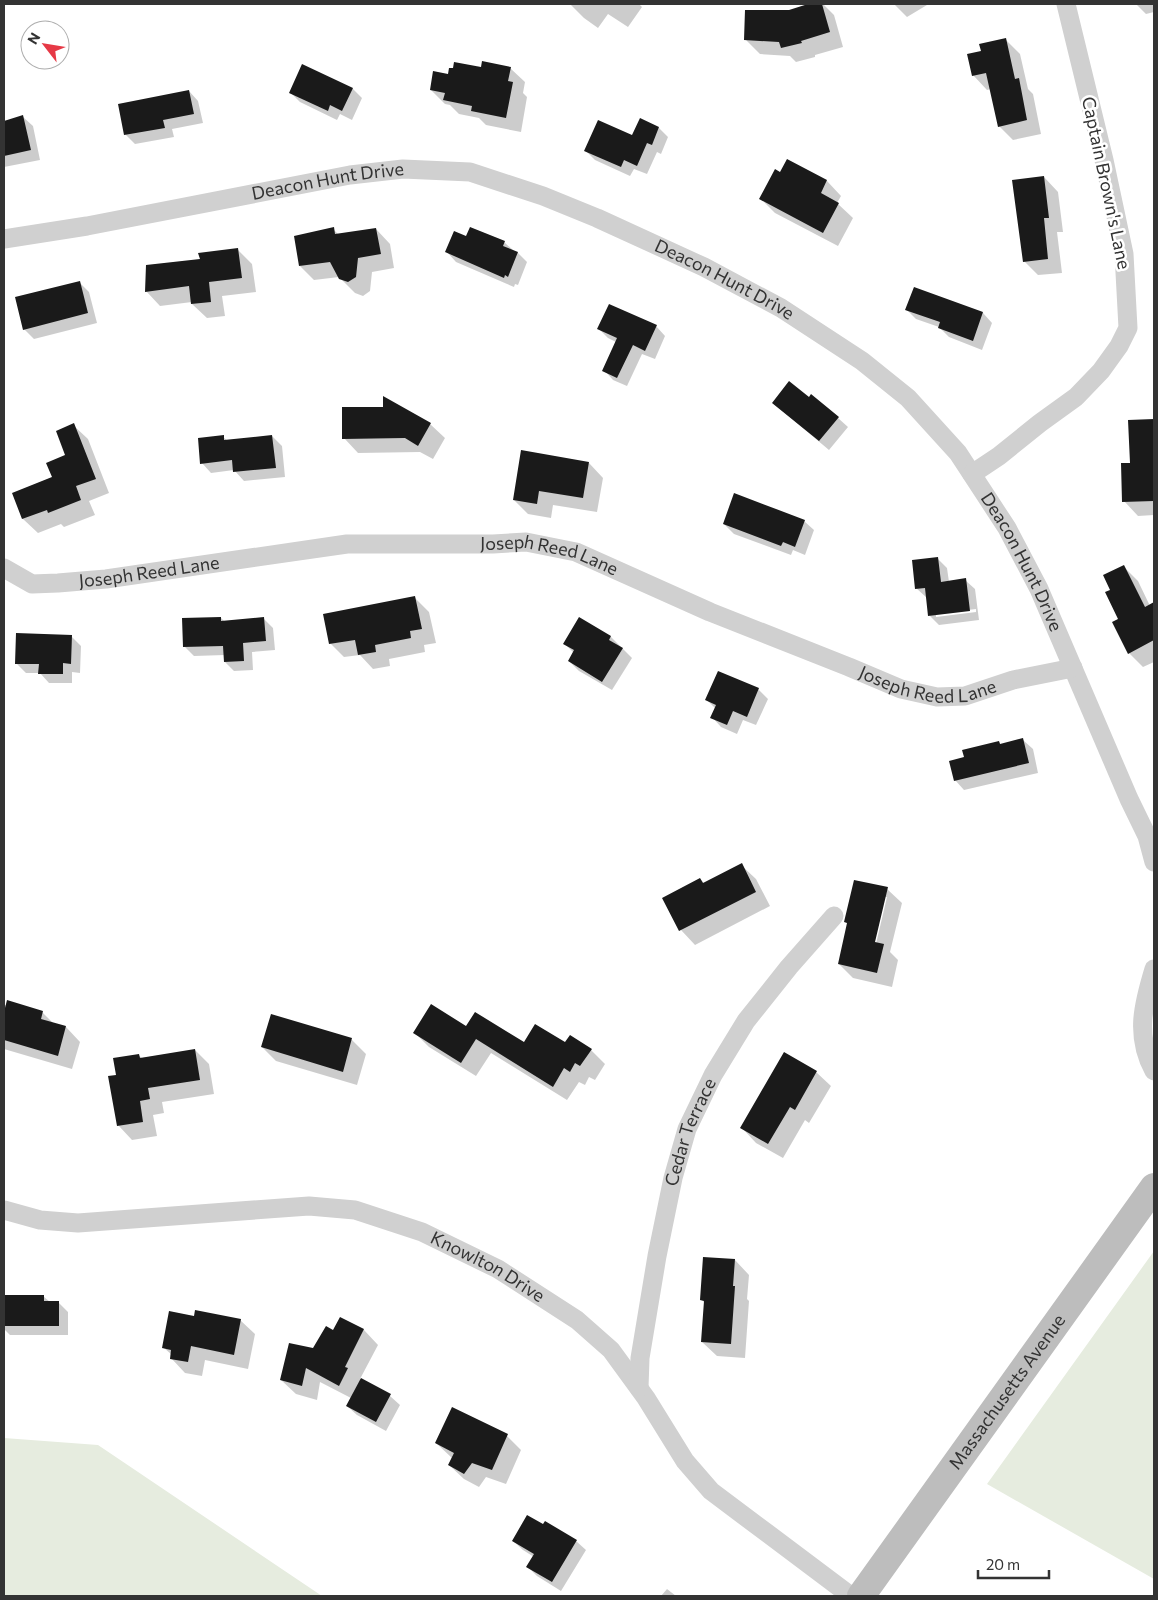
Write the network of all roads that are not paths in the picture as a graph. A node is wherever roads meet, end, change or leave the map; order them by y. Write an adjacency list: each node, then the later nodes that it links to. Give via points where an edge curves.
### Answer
1 (1066, 4): 3 (street, Captain Brown's Lane, via 1124,254 1128,328 1101,371 1076,397)
2 (4, 239): 3 (street, Deacon Hunt Drive, via 350,175 402,169 470,172 544,196 597,218 704,267 781,308 862,361 908,398 958,453)
3 (972, 474): 5 (street, Deacon Hunt Drive, via 1012,536)
4 (4, 568): 5 (street, Joseph Reed Lane, via 32,584 58,583 347,544 526,542 576,552 710,612 901,689 937,697 965,696 1014,680)
5 (1072, 668): 6 (street, Deacon Hunt Drive, via 1147,836)
6 (1154, 862)
7 (834, 916): 12 (street, Cedar Terrace, via 746,1020 713,1075 687,1130 673,1178 657,1256 640,1358)
8 (1154, 969): 9 (street, via 1142,1020 1147,1057)
9 (1154, 1071)
10 (1154, 1187): 14 (main road, Massachusetts Avenue)
11 (4, 1210): 12 (street, Knowlton Drive, via 40,1220 78,1224 309,1206 356,1210 422,1232 535,1291 577,1320 612,1350)
12 (639, 1388): 13 (street, Knowlton Drive, via 686,1461 711,1490)
13 (851, 1596)
14 (861, 1596)

